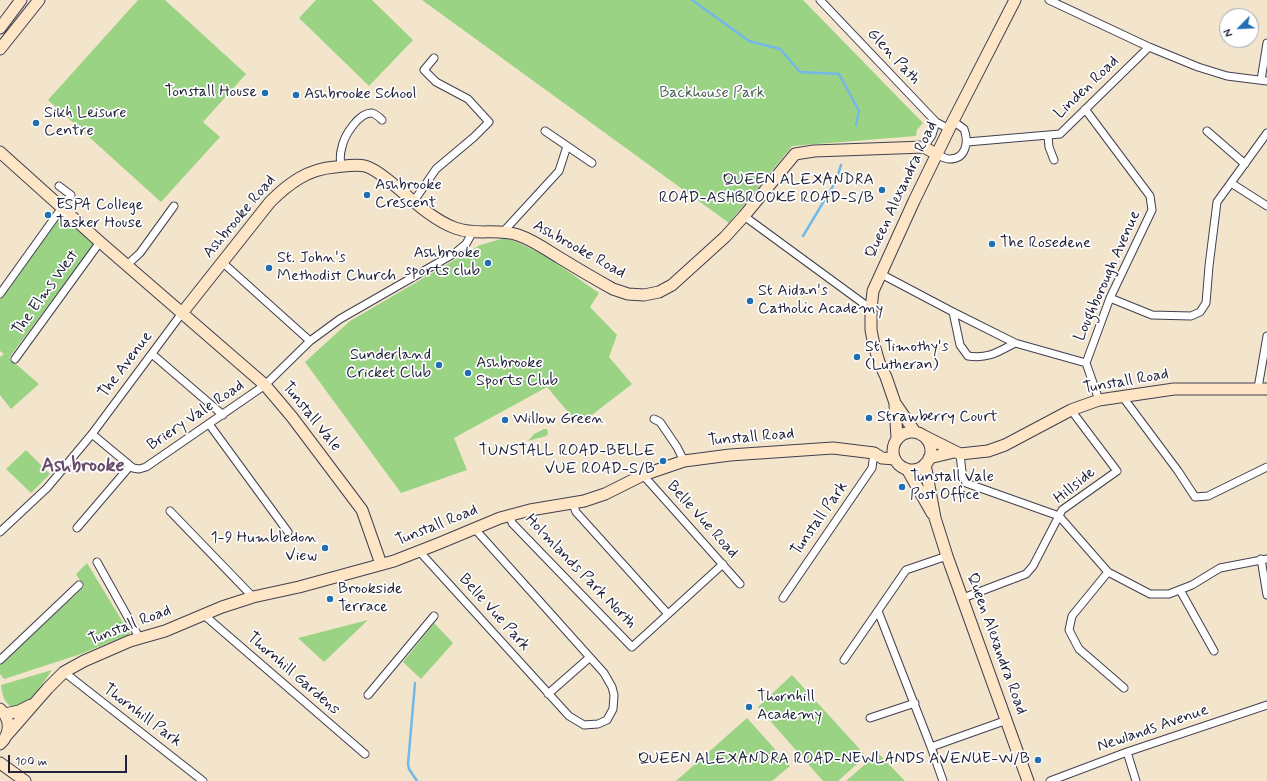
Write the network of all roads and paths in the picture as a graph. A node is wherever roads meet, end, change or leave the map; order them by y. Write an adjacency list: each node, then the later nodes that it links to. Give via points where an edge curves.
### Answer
1 (21, 0): 6 (street)
2 (40, 0): 9 (street)
3 (820, 0): 14 (street, Glen Path)
4 (1015, 0): 15 (street, Queen Alexandra Road)
5 (1049, 0): 8 (street)
6 (0, 28)
7 (1267, 43): 11 (street)
8 (1149, 48): 11 (street, via 1227,76); 12 (street, Linden Road)
9 (0, 49)
10 (434, 58): 31 (street, via 424,70 436,82 468,99 489,122 436,169)
11 (1264, 80)
12 (1085, 109): 19 (street, Linden Road, via 1060,134); 43 (street, Loughborough Avenue, via 1150,196 1152,210)
13 (382, 120): 28 (street, via 375,114 367,114 350,129 341,147)
14 (936, 122): 15 (street, Glen Path); 22 (street, via 932,135)
15 (951, 125): 20 (street, via 964,129); 24 (street, Queen Alexandra Road)
16 (546, 131): 21 (street)
17 (1207, 131): 27 (street)
18 (1267, 133): 27 (street)
19 (1048, 136): 20 (street, Linden Road); 25 (street)
20 (967, 142): 24 (street, via 964,152 954,158 947,159)
21 (568, 146): 26 (street); 37 (street, via 559,171)
22 (924, 147): 24 (street); 35 (street, Ashbrooke Road, via 795,154)
23 (0, 152): 34 (street, Tunstall Vale)
24 (936, 154): 41 (street, Queen Alexandra Road)
25 (1054, 160)
26 (592, 163)
27 (1245, 164): 29 (street)
28 (341, 166): 31 (street, Ashbrooke Road, via 362,165 370,168); 39 (street, Ashbrooke Road, via 313,171 284,188)
29 (1231, 183): 33 (street); 43 (street, via 1217,202 1206,303 1200,312 1191,316 1152,315)
30 (59, 186): 34 (street, via 71,195)
31 (414, 201): 36 (street, Ashbrooke Road, via 448,224)
32 (174, 206): 40 (street, via 140,253)
33 (1267, 206)
34 (62, 208): 38 (street, Tunstall Vale); 42 (street)
35 (744, 216): 37 (street, Ashbrooke Road, via 725,237 672,285 659,292 644,295 620,292 529,239); 44 (street)
36 (472, 232): 37 (street, Ashbrooke Road); 48 (street, Briery Vale Road, via 466,244 455,253 340,319)
37 (503, 232)
38 (100, 242): 40 (street, Tunstall Vale); 51 (street, The Elms West)
39 (222, 262): 46 (street, Ashbrooke Road); 48 (street)
40 (127, 265): 46 (street, Tunstall Vale)
41 (881, 274): 44 (street, Queen Alexandra Road, via 873,291); 45 (street)
42 (0, 294)
43 (1110, 298): 52 (street, Loughborough Avenue)
44 (871, 309): 57 (street, Queen Alexandra Road, via 874,345)
45 (953, 312): 49 (street); 49 (street, via 960,345 968,356 980,358 996,354)
46 (182, 313): 50 (street, The Avenue); 53 (street, Tunstall Vale)
47 (1267, 336): 54 (street)
48 (310, 341): 53 (street, Briery Vale Road)
49 (1015, 343): 52 (street)
50 (152, 354): 59 (street); 63 (street, The Avenue)
51 (15, 359)
52 (1086, 363): 56 (street, Loughborough Avenue)
53 (265, 386): 59 (street, Briery Vale Road); 87 (street, Tunstall Vale, via 292,417 362,510)
54 (1263, 388): 55 (street, Tunstall Road, via 1174,389)
55 (1122, 396): 56 (street, Tunstall Road); 71 (street, via 1195,497 1208,496)
56 (1099, 400): 58 (street, Tunstall Road)
57 (895, 403): 62 (street, Queen Alexandra Road); 64 (street, Queen Alexandra Road)
58 (1071, 410): 66 (street, Tunstall Road, via 1005,445 988,450); 77 (street, Hillside, via 1116,471 1062,510)
59 (223, 415): 61 (street, Briery Vale Road)
60 (654, 419): 68 (street, via 660,422)
61 (209, 424): 70 (street, Briery Vale Road, via 146,467 139,469); 82 (street)
62 (917, 433): 64 (street, via 902,434); 66 (street); 69 (street, Queen Alexandra Road, via 928,443 930,452)
63 (92, 434): 70 (street); 81 (street, The Avenue, via 47,488)
64 (896, 441): 65 (street); 67 (street, Queen Alexandra Road, via 893,454)
65 (874, 453): 67 (street, Tunstall Road, via 882,458); 68 (street, Tunstall Road, via 833,448); 95 (street, Tunstall Park, via 872,468)
66 (957, 453): 69 (street, Tunstall Road); 77 (street, via 966,484)
67 (895, 459): 72 (street, Queen Alexandra Road)
68 (684, 461): 73 (street, Tunstall Road)
69 (927, 461): 72 (street, via 920,468); 78 (street, Queen Alexandra Road)
70 (130, 466): 79 (street)
71 (1267, 467)
72 (907, 469): 78 (street, Queen Alexandra Road)
73 (643, 475): 74 (street, Tunstall Road, via 605,494); 88 (street, Belle Vue Road)
74 (573, 504): 76 (street, Tunstall Road); 98 (street, via 576,512)
75 (170, 510): 94 (street)
76 (510, 515): 80 (street, Tunstall Road); 98 (street, Holmlands Park North, via 512,523 632,647)
77 (1059, 516): 89 (street); 96 (street, Hillside, via 1033,566 1026,574)
78 (935, 518): 84 (street, Queen Alexandra Road)
79 (77, 528)
80 (474, 528): 83 (street, Tunstall Road); 103 (street)
81 (0, 532)
82 (288, 532)
83 (419, 551): 87 (street, Tunstall Road); 108 (street, Belle Vue Park)
84 (947, 556): 96 (street, Queen Alexandra Road); 97 (street, via 906,570)
85 (1264, 559): 92 (street, via 1220,568); 93 (street)
86 (97, 562): 101 (street)
87 (381, 564): 94 (street, Tunstall Road)
88 (722, 564): 90 (street, Belle Vue Road); 98 (street)
89 (1108, 572): 92 (street, via 1150,594 1169,594); 107 (street, via 1072,616 1069,630 1079,649)
90 (740, 584)
91 (80, 585): 104 (street)
92 (1180, 590): 102 (street)
93 (1267, 596)
94 (253, 597): 99 (street, Tunstall Road)
95 (783, 598)
96 (963, 598): 115 (street, Queen Alexandra Road)
97 (878, 611): 105 (street); 111 (street)
98 (668, 614)
99 (204, 615): 101 (street, Tunstall Road); 119 (street, Thornhill Gardens)
100 (434, 616): 109 (street)
101 (140, 639): 106 (street, Tunstall Road, via 84,661)
102 (1214, 652)
103 (589, 658): 108 (street); 108 (street, via 604,673 612,686 613,709 607,720 584,725 569,716)
104 (0, 660)
105 (844, 660)
106 (64, 672): 110 (street, Tunstall Road); 122 (street, Thornhill Park)
107 (1124, 688)
108 (548, 694)
109 (368, 695)
110 (34, 703): 113 (street, Tunstall Road, via 19,711); 116 (street, Tunstall Road)
111 (914, 703): 114 (street); 117 (street)
112 (1267, 705): 118 (street, Newlands Avenue)
113 (1, 710): 116 (street, via 8,720 9,728)
114 (870, 718)
115 (1007, 720): 117 (street); 124 (street, Queen Alexandra Road)
116 (4, 740): 120 (street, via 0,753)
117 (931, 747): 123 (street)
118 (1127, 752): 125 (street, Newlands Avenue); 126 (street)
119 (365, 754)
120 (4, 766): 121 (street)
121 (25, 781)
122 (203, 781)
123 (943, 781)
124 (1028, 781)
125 (1050, 781)
126 (1136, 781)

